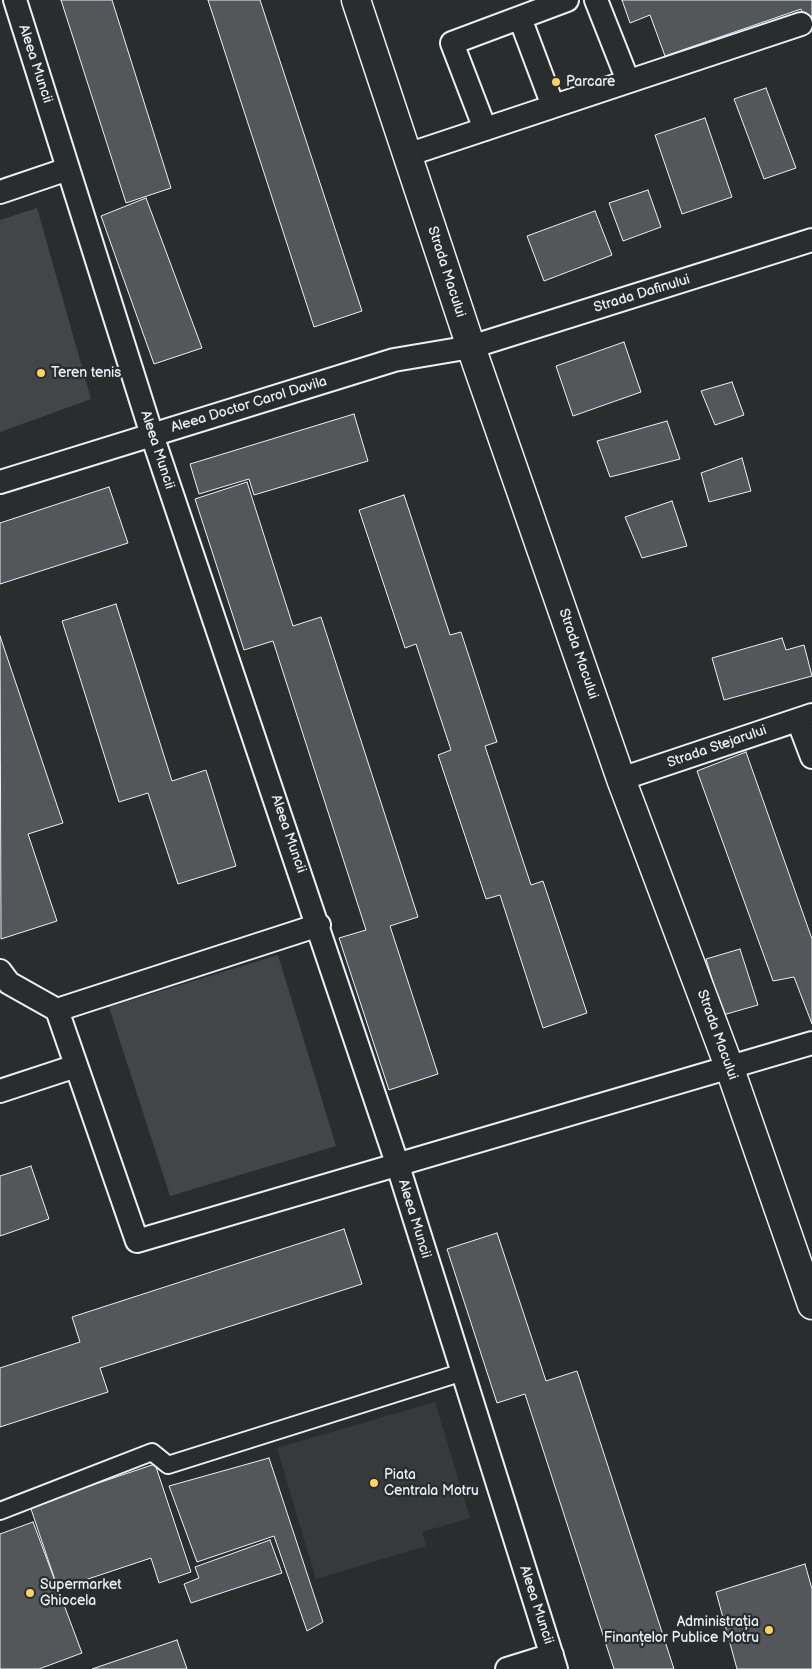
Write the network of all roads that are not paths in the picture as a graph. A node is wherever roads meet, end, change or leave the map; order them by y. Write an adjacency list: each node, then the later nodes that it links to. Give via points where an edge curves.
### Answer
1 (15, 0): 11 (street, Aleea Muncii)
2 (356, 0): 10 (street, Strada Macului)
3 (567, 0): 5 (street)
4 (596, 0): 7 (street)
5 (520, 18): 8 (street); 9 (street, via 452,43)
6 (801, 24): 7 (street)
7 (628, 81): 8 (street)
8 (553, 106): 9 (street)
9 (485, 129): 10 (street)
10 (407, 155): 14 (street, Strada Macului)
11 (68, 169): 12 (street); 15 (street, Aleea Muncii)
12 (0, 192)
13 (812, 240): 14 (street, Strada Dafinului)
14 (471, 347): 15 (street, Aleea Doctor Carol Davila, via 394,360); 19 (street, Strada Macului)
15 (152, 435): 16 (street, Aleea Doctor Carol Davila); 20 (street, Aleea Muncii)
16 (0, 482)
17 (805, 717): 18 (street); 19 (street, Strada Stejarului)
18 (812, 757)
19 (621, 779): 25 (street, Strada Macului)
20 (318, 925): 22 (street); 27 (street, Aleea Muncii)
21 (0, 971): 22 (street, via 9,982)
22 (57, 1010): 24 (street)
23 (812, 1043): 25 (street)
24 (76, 1066): 26 (street); 27 (street, via 137,1241)
25 (730, 1069): 27 (street); 28 (street, Strada Macului)
26 (0, 1091)
27 (398, 1166): 29 (street, Aleea Muncii)
28 (812, 1304)
29 (463, 1372): 30 (street, via 168,1466 152,1452); 31 (street, Aleea Muncii)
30 (0, 1511)
31 (554, 1662): 32 (street)
32 (506, 1669)

